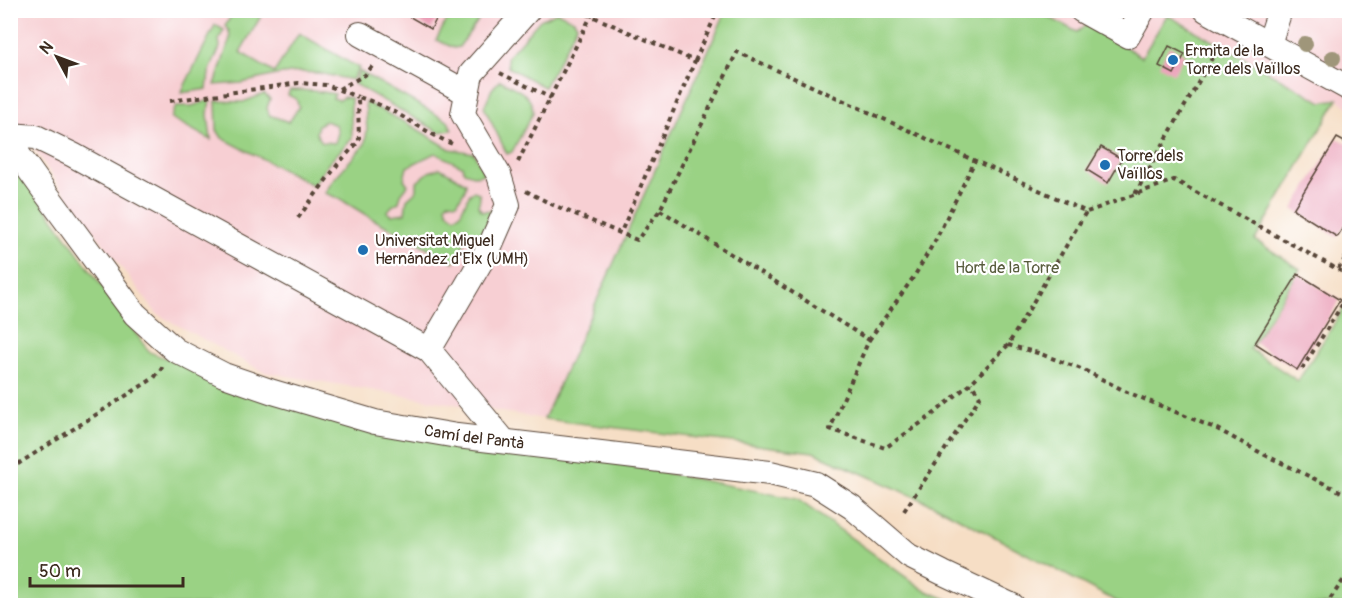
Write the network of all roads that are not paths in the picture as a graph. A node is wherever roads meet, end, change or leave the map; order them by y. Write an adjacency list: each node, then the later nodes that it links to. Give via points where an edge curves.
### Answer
1 (528, 10): 9 (street, via 471,74)
2 (1081, 10): 3 (street, via 1128,36)
3 (1143, 10)
4 (1206, 10): 7 (street)
5 (1280, 10): 7 (street)
6 (360, 34): 9 (street)
7 (1269, 44): 8 (street)
8 (1350, 89)
9 (467, 93): 12 (street, via 463,114 499,175 508,205 490,246)
10 (10, 135): 12 (street, via 36,137 73,155)
11 (10, 143): 13 (street, Camí del Pantà, via 135,314 175,351 224,375 375,422)
12 (429, 350): 13 (street)
13 (504, 441): 14 (street, Camí del Pantà, via 770,473 816,484 852,507 909,556)
14 (1013, 606)

